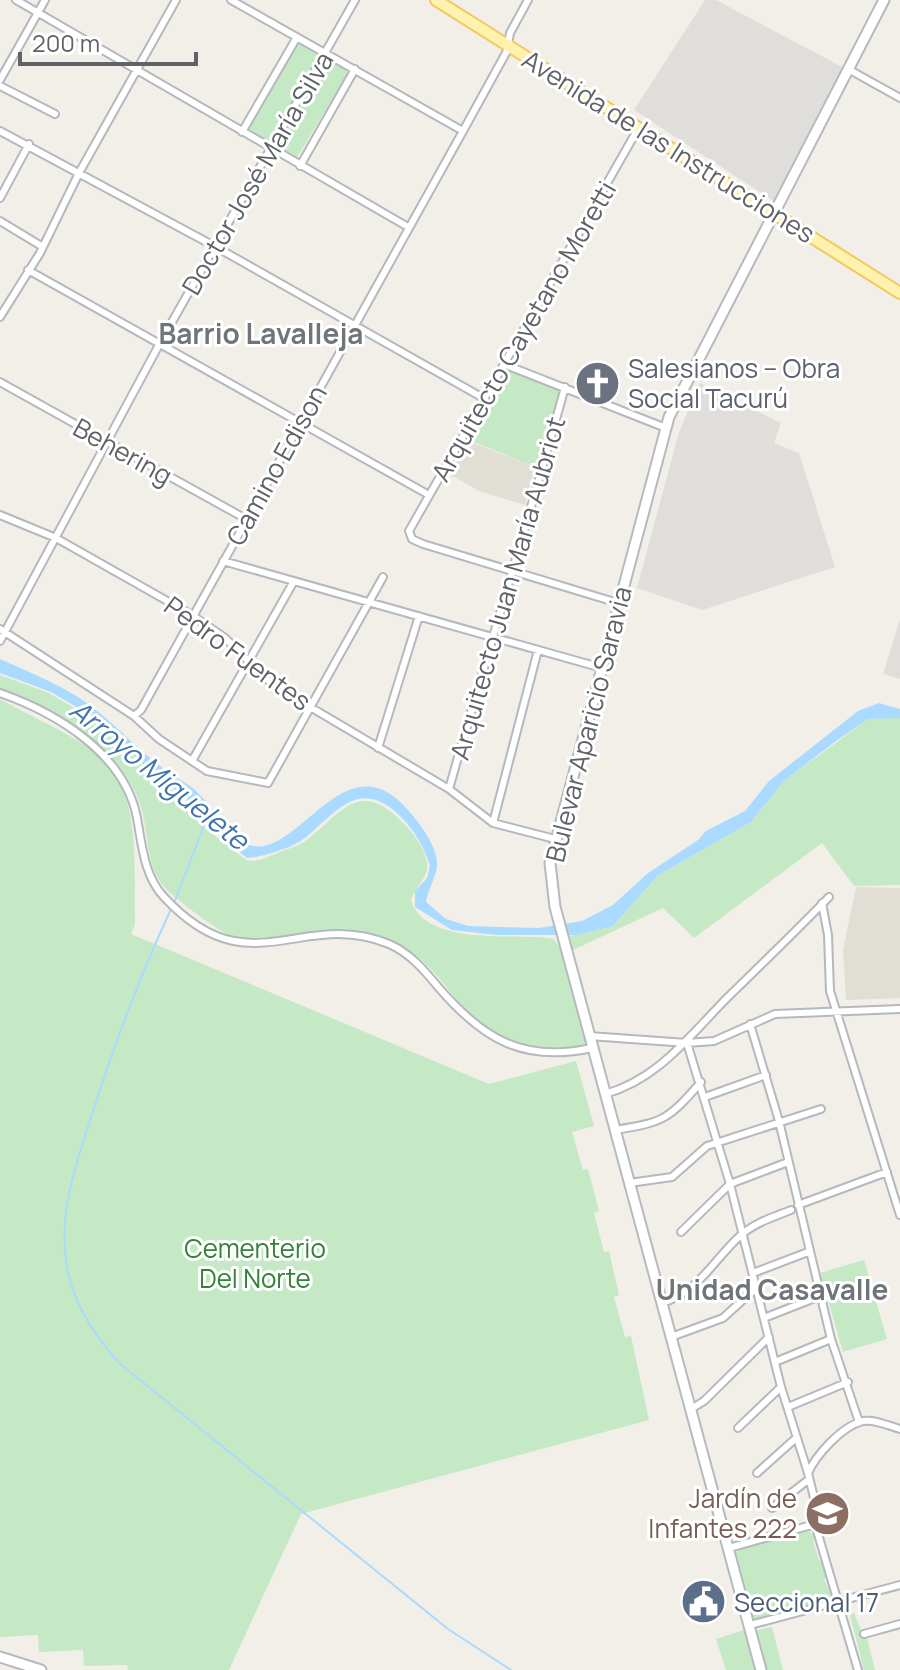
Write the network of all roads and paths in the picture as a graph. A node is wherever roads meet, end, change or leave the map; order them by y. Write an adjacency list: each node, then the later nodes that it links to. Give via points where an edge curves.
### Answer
1 (16, 0): 9 (street)
2 (45, 0): 9 (street)
3 (176, 0): 15 (street)
4 (231, 0): 10 (street)
5 (355, 0): 12 (street, Doctor José María Silva)
6 (436, 0): 11 (main road, Avenida de las Instrucciones)
7 (528, 0): 11 (street, Camino Edison)
8 (884, 0): 14 (street, Bulevar Aparicio Saravia)
9 (37, 13): 15 (street); 16 (street)
10 (297, 37): 12 (street); 22 (street, Doctor José María Silva)
11 (507, 44): 19 (main road, Avenida de las Instrucciones); 21 (street, Camino Edison)
12 (326, 53): 13 (street); 24 (street, Doctor José María Silva)
13 (355, 69): 21 (street); 25 (street)
14 (848, 69): 17 (street); 28 (street, Bulevar Aparicio Saravia)
15 (136, 73): 22 (street); 26 (street)
16 (0, 83): 18 (street)
17 (900, 98)
18 (55, 114)
19 (639, 127): 28 (main road, Avenida de las Instrucciones); 38 (street, Arquitecto Cayetano Moretti)
20 (0, 131): 23 (street)
21 (463, 131): 30 (street, Camino Edison)
22 (242, 132): 24 (street)
23 (29, 144): 26 (street); 27 (street)
24 (271, 149): 25 (street); 32 (street, Doctor José María Silva)
25 (300, 166): 30 (street)
26 (79, 173): 31 (street); 32 (street)
27 (0, 198)
28 (774, 210): 34 (main road, Avenida de las Instrucciones); 43 (street, Bulevar Aparicio Saravia)
29 (0, 221): 31 (street)
30 (408, 227): 36 (street, Camino Edison)
31 (43, 247): 33 (street)
32 (216, 247): 36 (street); 37 (street, Doctor José María Silva)
33 (28, 270): 35 (street); 37 (street)
34 (900, 293)
35 (0, 317)
36 (353, 325): 41 (street); 42 (street, Camino Edison)
37 (160, 343): 42 (street); 44 (street, Doctor José María Silva)
38 (506, 365): 40 (street); 41 (street, Arquitecto Cayetano Moretti)
39 (0, 382): 44 (street, Behering)
40 (565, 387): 43 (street); 50 (street, Arquitecto Juan María Aubriot)
41 (485, 399): 45 (street, Arquitecto Cayetano Moretti)
42 (300, 422): 45 (street); 47 (street, Camino Edison)
43 (666, 428): 54 (street, Bulevar Aparicio Saravia)
44 (107, 442): 47 (street, Behering); 48 (street, Doctor José María Silva)
45 (429, 495): 50 (street, Arquitecto Cayetano Moretti, via 410,526 410,536)
46 (0, 515): 48 (street, Pedro Fuentes)
47 (246, 519): 49 (street, Camino Edison)
48 (56, 538): 55 (street, Pedro Fuentes); 57 (street, Doctor José María Silva)
49 (223, 561): 52 (street); 55 (street, Camino Edison)
50 (515, 570): 54 (street); 58 (street, Arquitecto Juan María Aubriot)
51 (383, 577): 53 (street)
52 (294, 581): 53 (street); 61 (street)
53 (369, 602): 56 (street); 64 (street)
54 (618, 603): 62 (street, Bulevar Aparicio Saravia)
55 (192, 615): 61 (street, Pedro Fuentes); 65 (street, Camino Edison)
56 (419, 616): 58 (street); 66 (street)
57 (2, 631): 59 (street, Doctor José María Silva); 65 (street)
58 (492, 637): 60 (street); 68 (street, Arquitecto Juan María Aubriot)
59 (0, 641)
60 (538, 650): 62 (street); 69 (street)
61 (247, 661): 64 (street, Pedro Fuentes, via 273,685); 67 (street)
62 (602, 668): 70 (street, Bulevar Aparicio Saravia)
63 (0, 693): 78 (street, via 89,740 111,762 131,798 144,858 163,897 212,934 245,945 334,932 369,937 411,958 463,1015 498,1041 535,1051)
64 (312, 706): 66 (street, Pedro Fuentes); 67 (street, via 268,783 215,774)
65 (134, 716): 67 (street)
66 (378, 748): 68 (street, Pedro Fuentes)
67 (192, 761)
68 (449, 789): 69 (street, Pedro Fuentes)
69 (493, 823): 70 (street, Pedro Fuentes)
70 (555, 839): 76 (street, Bulevar Aparicio Saravia, via 550,877 555,907)
71 (829, 897): 72 (street)
72 (822, 903): 74 (street, via 830,991); 77 (street)
73 (900, 1009): 74 (street)
74 (838, 1012): 75 (street, via 793,1011); 88 (street)
75 (750, 1024): 77 (street, via 721,1039); 79 (street)
76 (589, 1036): 77 (street); 78 (street, Bulevar Aparicio Saravia)
77 (687, 1043): 80 (street); 81 (street, via 640,1081)
78 (592, 1048): 81 (street, Bulevar Aparicio Saravia)
79 (766, 1075): 82 (street); 84 (street)
80 (701, 1082): 82 (street); 85 (street, via 669,1117)
81 (605, 1094): 85 (street, Bulevar Aparicio Saravia)
82 (705, 1097): 86 (street)
83 (821, 1109): 84 (street)
84 (779, 1121): 86 (street); 87 (street)
85 (615, 1130): 89 (street, Bulevar Aparicio Saravia)
86 (717, 1142): 89 (street, via 672,1177); 90 (street)
87 (788, 1162): 90 (street); 91 (street)
88 (887, 1172): 91 (street); 92 (street)
89 (629, 1183): 99 (street, Bulevar Aparicio Saravia)
90 (730, 1184): 93 (street); 94 (street)
91 (795, 1207): 94 (street); 95 (street)
92 (900, 1215)
93 (681, 1232)
94 (742, 1234): 96 (street); 99 (street, via 687,1294)
95 (808, 1252): 96 (street); 98 (street)
96 (753, 1273): 97 (street)
97 (757, 1287): 100 (street); 101 (street, via 723,1318)
98 (820, 1296): 100 (street); 103 (street)
99 (662, 1303): 101 (street, Bulevar Aparicio Saravia)
100 (764, 1318): 102 (street)
101 (671, 1337): 108 (street, Bulevar Aparicio Saravia)
102 (769, 1337): 104 (street); 108 (street)
103 (831, 1339): 104 (street); 105 (street)
104 (775, 1362): 106 (street)
105 (848, 1382): 107 (street); 109 (street)
106 (781, 1387): 107 (street); 110 (street)
107 (788, 1407): 112 (street)
108 (691, 1409): 117 (street, Bulevar Aparicio Saravia)
109 (859, 1422): 111 (street); 114 (street, via 829,1445)
110 (738, 1428)
111 (900, 1429)
112 (796, 1438): 113 (street); 114 (street)
113 (757, 1473)
114 (808, 1476): 115 (street); 116 (street)
115 (772, 1508)
116 (815, 1524): 117 (street); 119 (street)
117 (729, 1548): 121 (street, Bulevar Aparicio Saravia)
118 (900, 1585): 119 (street)
119 (838, 1602): 121 (street); 126 (street)
120 (900, 1624): 122 (street)
121 (750, 1625): 125 (street, Bulevar Aparicio Saravia)
122 (864, 1634)
123 (0, 1657): 124 (street)
124 (41, 1670)
125 (761, 1670)
126 (858, 1670)

